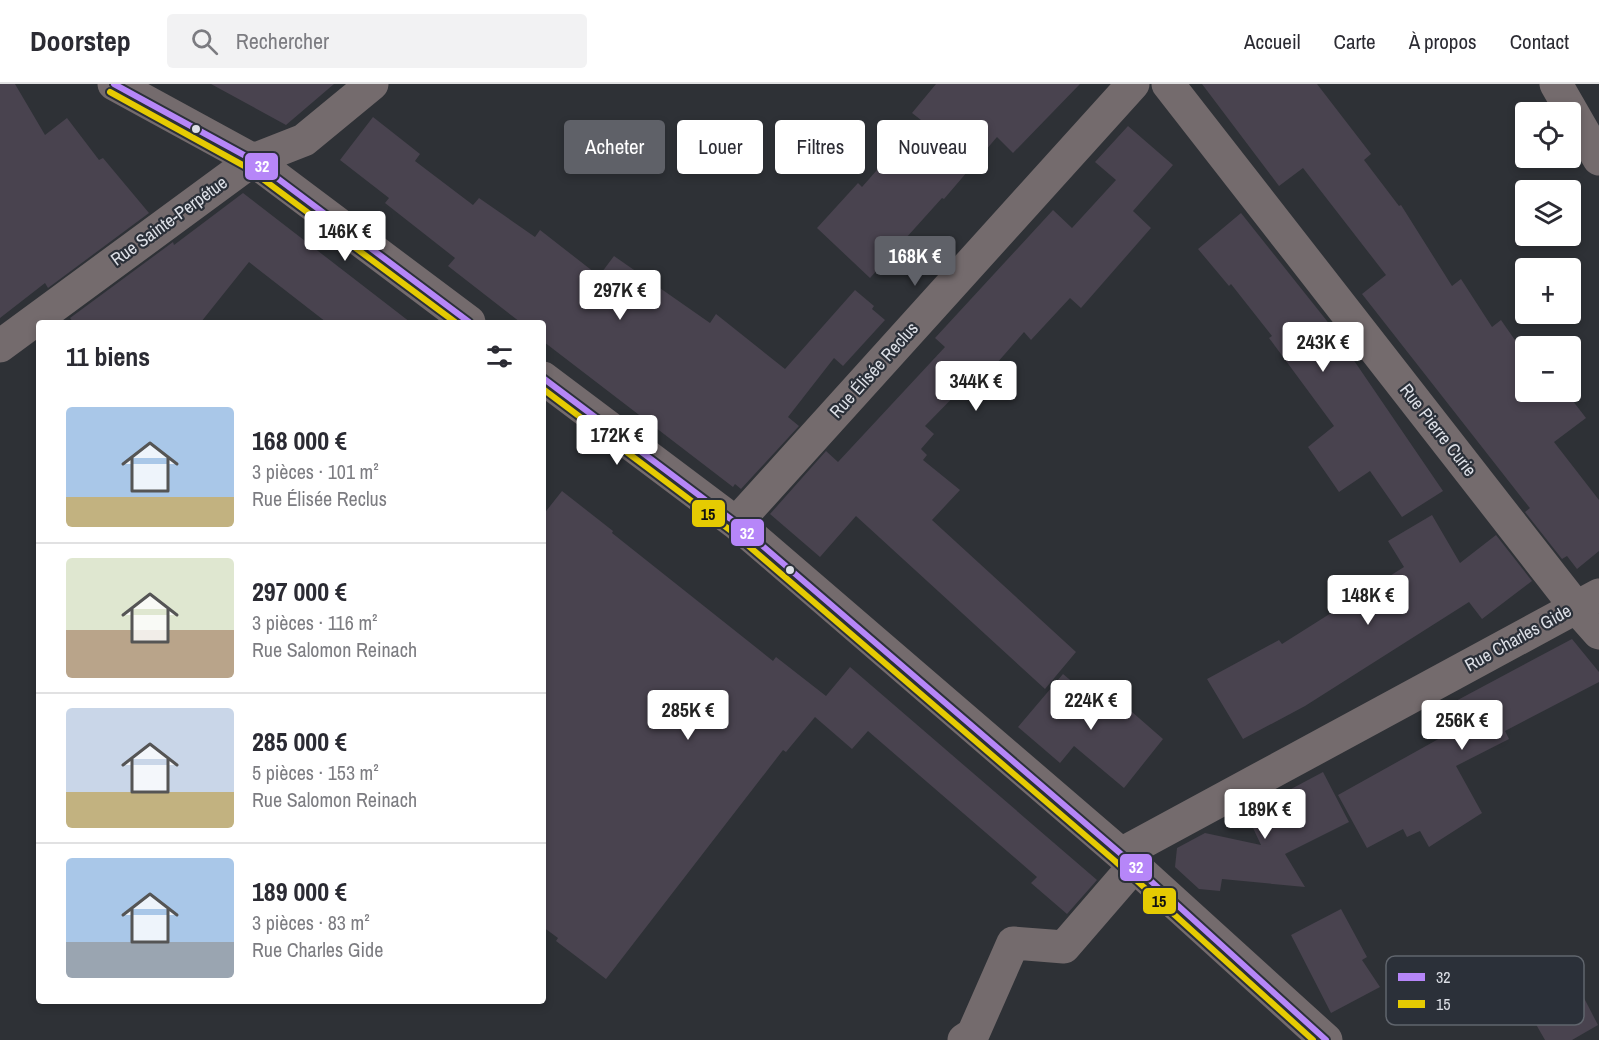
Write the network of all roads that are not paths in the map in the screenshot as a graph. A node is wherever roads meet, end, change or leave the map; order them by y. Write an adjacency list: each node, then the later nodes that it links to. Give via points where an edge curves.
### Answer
1 (114, 84): 7 (street)
2 (372, 84): 7 (street, Rue Sainte-Perpétue, via 304,140)
3 (1133, 84): 11 (street, Rue Élisée Reclus)
4 (1168, 84): 12 (street, Rue Pierre Curie)
5 (1556, 84): 6 (street)
6 (1599, 159)
7 (253, 160): 8 (street); 9 (street, Rue Sainte-Perpétue)
8 (466, 320)
9 (0, 346)
10 (546, 380): 11 (street)
11 (736, 524): 14 (street)
12 (1587, 600): 13 (street, Rue Pierre Curie); 14 (street, Rue Charles Gide)
13 (1599, 633)
14 (1127, 860): 15 (street, via 1064,947 1014,943); 16 (street)
15 (972, 1038)
16 (1326, 1040)

